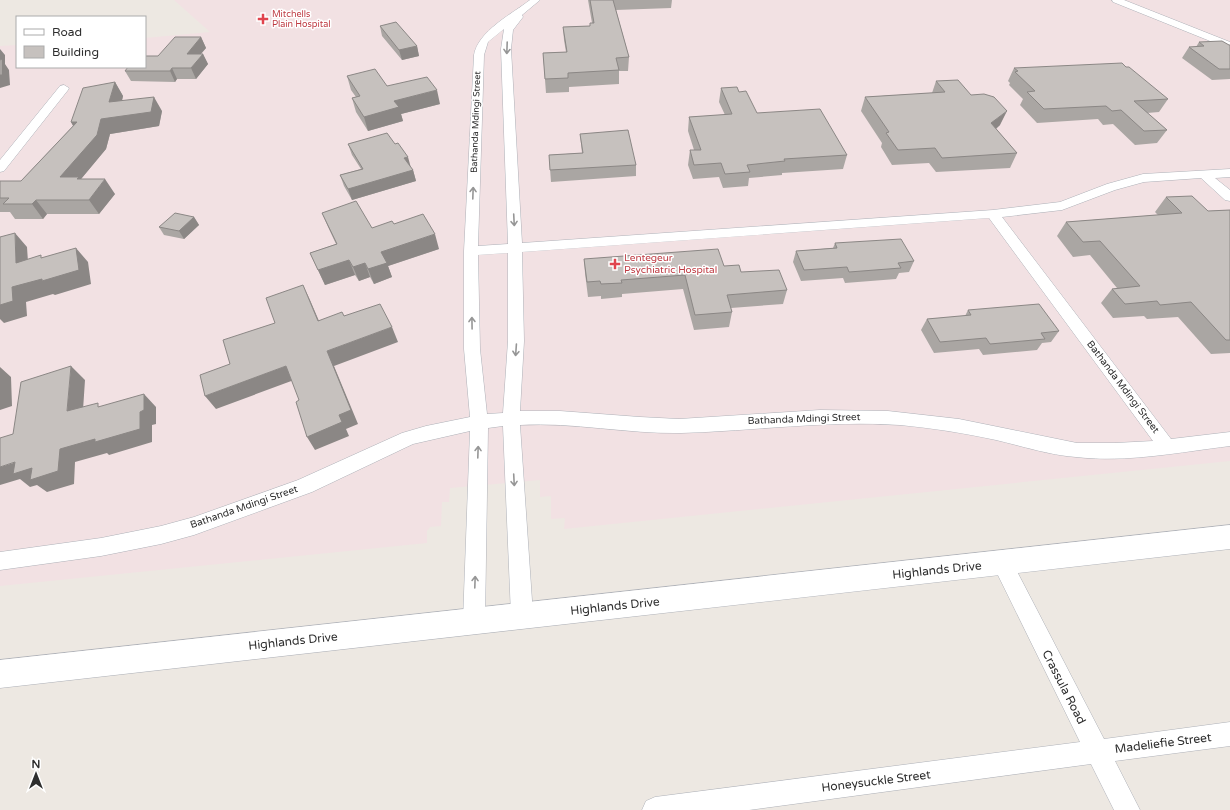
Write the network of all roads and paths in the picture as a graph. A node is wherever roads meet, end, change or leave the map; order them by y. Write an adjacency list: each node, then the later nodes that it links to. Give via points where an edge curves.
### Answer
1 (536, 0): 3 (street, Bathanda Mdingi Street)
2 (1116, 0): 4 (street)
3 (520, 13): 11 (street, Bathanda Mdingi Street, one-way to 11, via 508,30 506,49); 12 (street, Bathanda Mdingi Street, one-way to 3, via 479,49 481,43)
4 (1230, 46)
5 (64, 88): 6 (street)
6 (0, 168)
7 (1230, 173): 8 (street)
8 (1205, 175): 9 (street); 10 (street, via 1143,178 1062,206)
9 (1230, 197)
10 (993, 214): 11 (street); 16 (street, Bathanda Mdingi Street)
11 (516, 248): 12 (street); 13 (street, Bathanda Mdingi Street, one-way to 13, via 516,342)
12 (471, 251): 14 (street, Bathanda Mdingi Street, one-way to 12, via 472,349)
13 (511, 420): 14 (street, Bathanda Mdingi Street); 16 (street, Bathanda Mdingi Street, via 558,418 675,426 814,417 874,417 935,422 1074,450 1134,450); 20 (street, Bathanda Mdingi Street, one-way to 20)
14 (479, 422): 18 (street, Bathanda Mdingi Street, via 427,431 291,492 162,535 45,556); 21 (street, Bathanda Mdingi Street, one-way to 14)
15 (1230, 439): 16 (street, Bathanda Mdingi Street)
16 (1166, 445)
17 (1230, 537): 19 (main road, Highlands Drive)
18 (0, 561)
19 (1002, 563): 20 (main road, Highlands Drive); 24 (street, Crassula Road)
20 (522, 615): 21 (main road, Highlands Drive)
21 (474, 621): 22 (main road, Highlands Drive)
22 (0, 674)
23 (1230, 734): 24 (street, Madeliefie Street)
24 (1096, 752): 25 (street, Honeysuckle Street); 26 (street, Crassula Road)
25 (655, 810)
26 (1127, 810)

